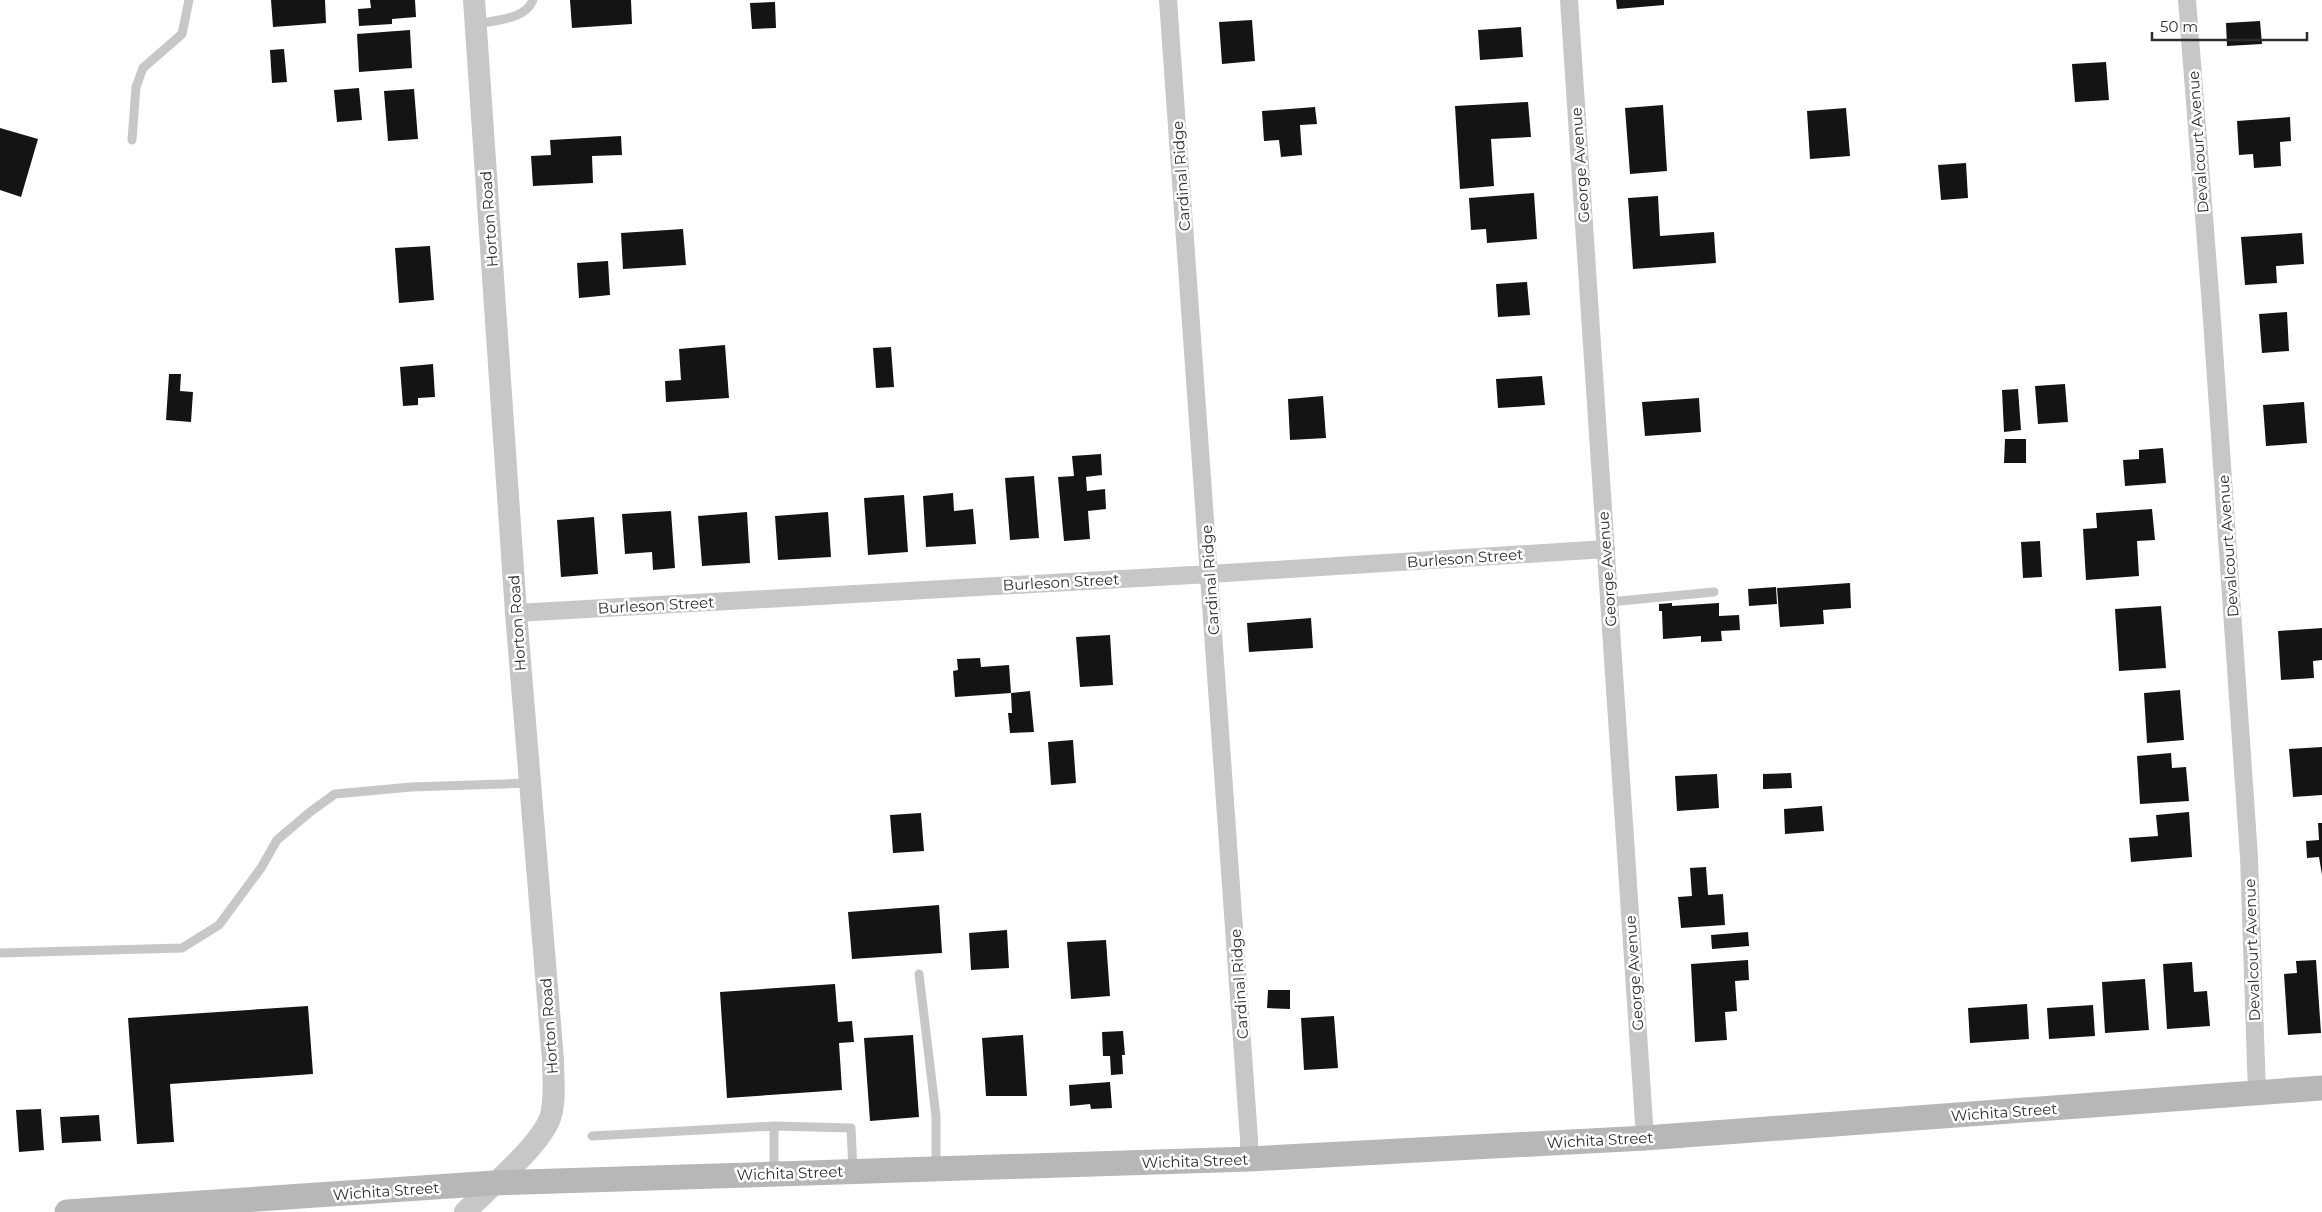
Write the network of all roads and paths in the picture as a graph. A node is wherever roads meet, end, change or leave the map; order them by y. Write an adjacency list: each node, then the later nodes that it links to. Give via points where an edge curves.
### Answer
1 (189, 0): 8 (lane, via 182,34 143,68 136,87)
2 (474, 0): 7 (street, Horton Road)
3 (533, 0): 7 (lane, via 516,17)
4 (1168, 0): 10 (street, Cardinal Ridge)
5 (1569, 0): 9 (street, George Avenue)
6 (2187, 0): 18 (street, Devalcourt Avenue, via 2250,858)
7 (475, 24): 13 (street, Horton Road)
8 (132, 140)
9 (1606, 549): 10 (street, Burleson Street); 12 (street, George Avenue)
10 (1210, 574): 13 (street, Burleson Street); 22 (street, Cardinal Ridge)
11 (1714, 592): 12 (lane)
12 (1609, 602): 21 (street, George Avenue)
13 (516, 613): 14 (street, Horton Road)
14 (530, 783): 15 (lane, via 411,787 335,794 277,840 261,868 219,925 182,948); 26 (street, Horton Road, via 553,1060 553,1096 550,1118 541,1134)
15 (0, 953)
16 (918, 974): 23 (lane, via 936,1116)
17 (2322, 1088): 18 (main road, Wichita Street)
18 (2257, 1093): 21 (main road, Wichita Street)
19 (774, 1126): 20 (lane); 24 (lane, via 850,1128); 25 (lane)
20 (592, 1136)
21 (1645, 1138): 22 (main road, Wichita Street)
22 (1249, 1159): 23 (main road, Wichita Street)
23 (936, 1169): 24 (main road, Wichita Street)
24 (853, 1171): 25 (main road, Wichita Street)
25 (774, 1173): 26 (main road, Wichita Street)
26 (494, 1183): 27 (main road, Wichita Street); 28 (street, Horton Road)
27 (67, 1212)
28 (465, 1212)

